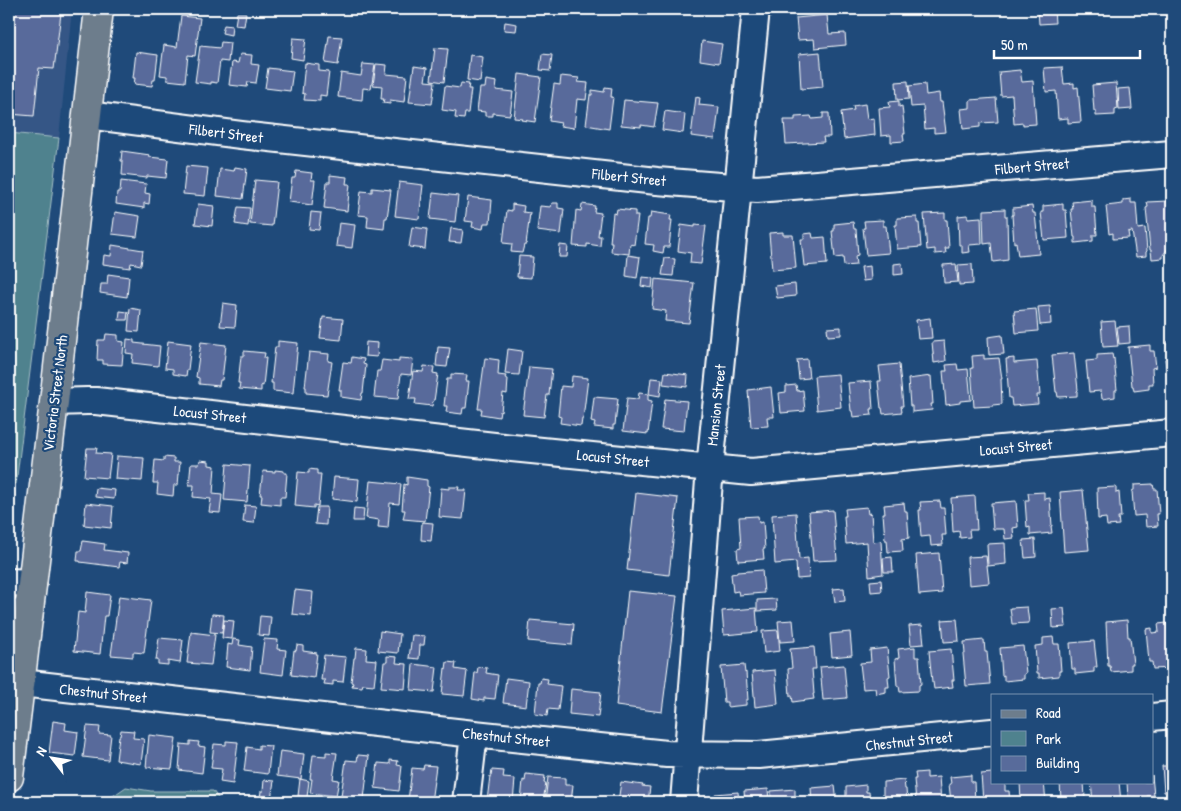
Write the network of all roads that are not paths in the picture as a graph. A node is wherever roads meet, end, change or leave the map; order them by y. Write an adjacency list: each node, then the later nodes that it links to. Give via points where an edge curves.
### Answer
1 (99, 9): 3 (main road, Victoria Street North)
2 (756, 9): 5 (street, Mansion Street)
3 (87, 114): 5 (street, Filbert Street, via 251,136); 6 (main road, Victoria Street North)
4 (1172, 154): 5 (street, Filbert Street)
5 (738, 188): 8 (street, Mansion Street)
6 (54, 402): 8 (street, Locust Street, via 96,401); 9 (main road, Victoria Street North)
7 (1172, 433): 8 (street, Locust Street, via 751,472)
8 (710, 468): 17 (street, Mansion Street)
9 (21, 583): 10 (main road, Victoria Street North)
10 (19, 613): 11 (main road, Victoria Street North)
11 (21, 683): 15 (main road, Victoria Street North); 16 (street, Chestnut Street)
12 (1172, 715): 13 (street)
13 (1154, 716)
14 (991, 732): 17 (street, Chestnut Street, via 759,755)
15 (12, 733): 18 (main road, Victoria Street North)
16 (474, 734): 17 (street, Chestnut Street); 19 (street)
17 (687, 754): 20 (street, Mansion Street)
18 (9, 777)
19 (466, 802)
20 (684, 802)

